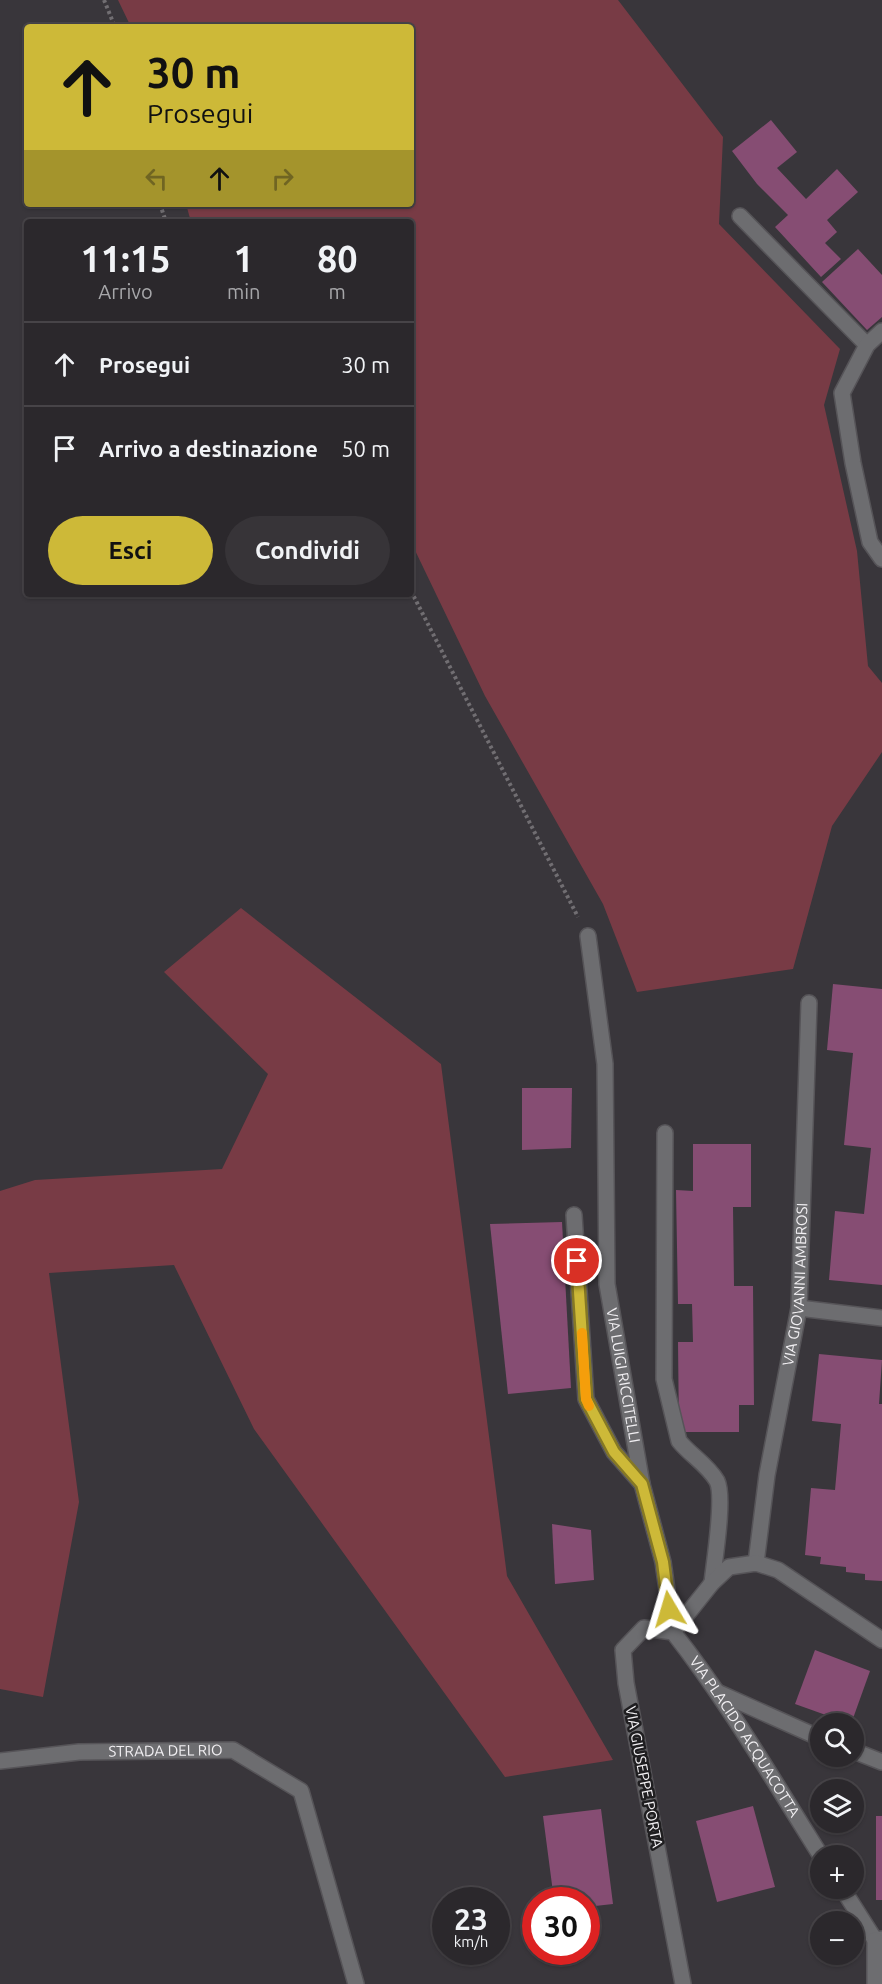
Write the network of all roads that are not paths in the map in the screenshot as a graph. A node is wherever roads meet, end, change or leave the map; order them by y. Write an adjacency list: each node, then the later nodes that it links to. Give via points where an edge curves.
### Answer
1 (740, 216): 3 (street)
2 (882, 331): 3 (street)
3 (867, 345): 4 (street, via 842,393 870,542)
4 (882, 559)
5 (588, 936): 11 (street, VIA LUIGI RICCITELLI, via 605,1064 607,1284)
6 (809, 1003): 9 (street, VIA GIOVANNI AMBROSI)
7 (665, 1133): 13 (street, via 664,1379 679,1441 718,1483 720,1509)
8 (574, 1215): 11 (street, via 586,1399 614,1452)
9 (799, 1308): 10 (street); 12 (street, VIA GIOVANNI AMBROSI, via 767,1475)
10 (882, 1318)
11 (642, 1484): 14 (street, VIA LUIGI RICCITELLI, via 663,1562)
12 (756, 1563): 13 (street, via 729,1567); 15 (street, via 778,1570)
13 (712, 1583): 14 (street)
14 (673, 1632): 16 (street, VIA PLACIDO ACQUACOTTA); 25 (street, VIA GIUSEPPE PORTA, via 644,1628 623,1650)
15 (882, 1640)
16 (717, 1692): 17 (street); 21 (street, VIA PLACIDO ACQUACOTTA)
17 (810, 1734)
18 (864, 1755): 20 (street)
19 (0, 1761): 24 (street, STRADA DEL RIO, via 79,1752 233,1750 301,1791)
20 (882, 1762)
21 (814, 1845)
22 (850, 1899): 23 (street)
23 (878, 1939): 26 (street)
24 (356, 1984)
25 (683, 1984)
26 (875, 1984)

